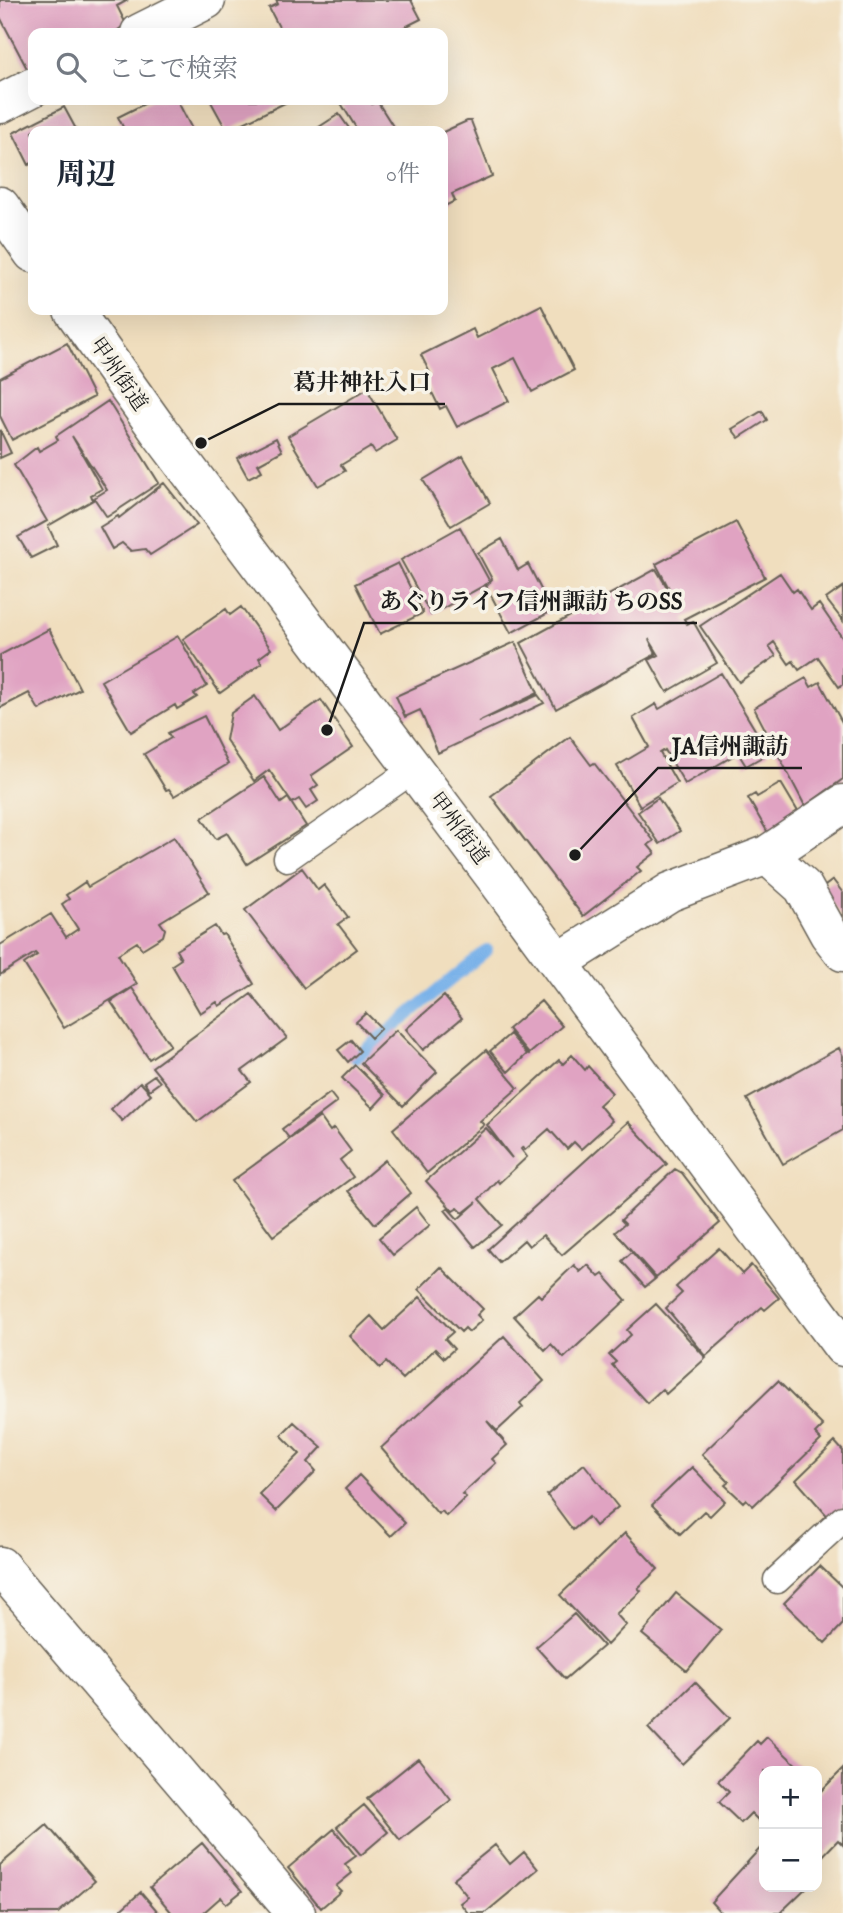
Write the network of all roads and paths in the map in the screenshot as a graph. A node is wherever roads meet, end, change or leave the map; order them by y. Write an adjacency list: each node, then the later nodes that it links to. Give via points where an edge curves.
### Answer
1 (206, 0): 2 (main road)
2 (150, 28)
3 (28, 90): 4 (main road)
4 (0, 104)
5 (0, 205): 6 (main road)
6 (28, 246)
7 (78, 315): 8 (main road, 甲州街道, via 159,431)
8 (414, 769): 11 (lane); 13 (main road, 甲州街道)
9 (843, 804): 10 (main road)
10 (767, 855): 12 (main road, via 803,887); 13 (main road, via 670,892)
11 (287, 858)
12 (843, 952)
13 (559, 962): 14 (main road, 甲州街道)
14 (843, 1348)
15 (843, 1519): 17 (lane)
16 (0, 1566): 18 (main road)
17 (777, 1580)
18 (296, 1913)

